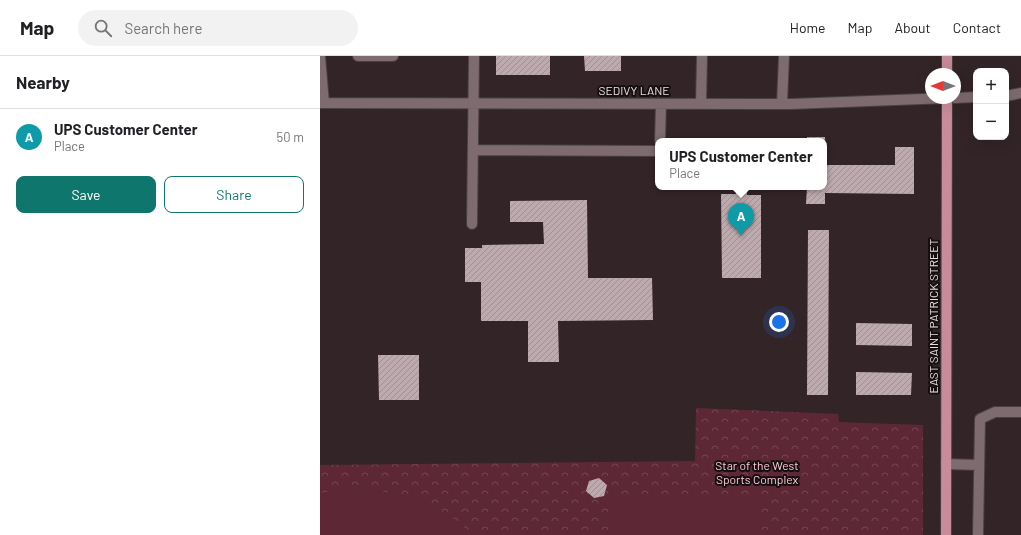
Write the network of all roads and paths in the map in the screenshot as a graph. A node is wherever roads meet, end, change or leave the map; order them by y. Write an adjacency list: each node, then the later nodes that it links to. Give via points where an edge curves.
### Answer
1 (320, 56): 14 (street)
2 (358, 56): 3 (street)
3 (394, 56)
4 (474, 56): 15 (street)
5 (702, 56): 17 (street)
6 (784, 56): 18 (street)
7 (947, 56): 8 (main road)
8 (947, 68)
9 (1021, 93): 10 (street)
10 (1009, 95)
11 (973, 97): 12 (street)
12 (961, 98)
13 (925, 99): 18 (street, SEDIVY LANE)
14 (322, 103): 15 (street, SEDIVY LANE)
15 (474, 103): 16 (street, SEDIVY LANE); 21 (street)
16 (661, 104): 17 (street, SEDIVY LANE); 20 (street)
17 (701, 104): 18 (street, SEDIVY LANE)
18 (782, 104)
19 (947, 104): 25 (main road, EAST SAINT PATRICK STREET)
20 (660, 138)
21 (473, 150): 22 (street); 23 (street)
22 (655, 151)
23 (472, 224)
24 (1021, 412): 26 (street, via 995,412 980,419)
25 (946, 464): 26 (street); 27 (main road, EAST SAINT PATRICK STREET)
26 (979, 465): 28 (street)
27 (946, 535)
28 (978, 535)

